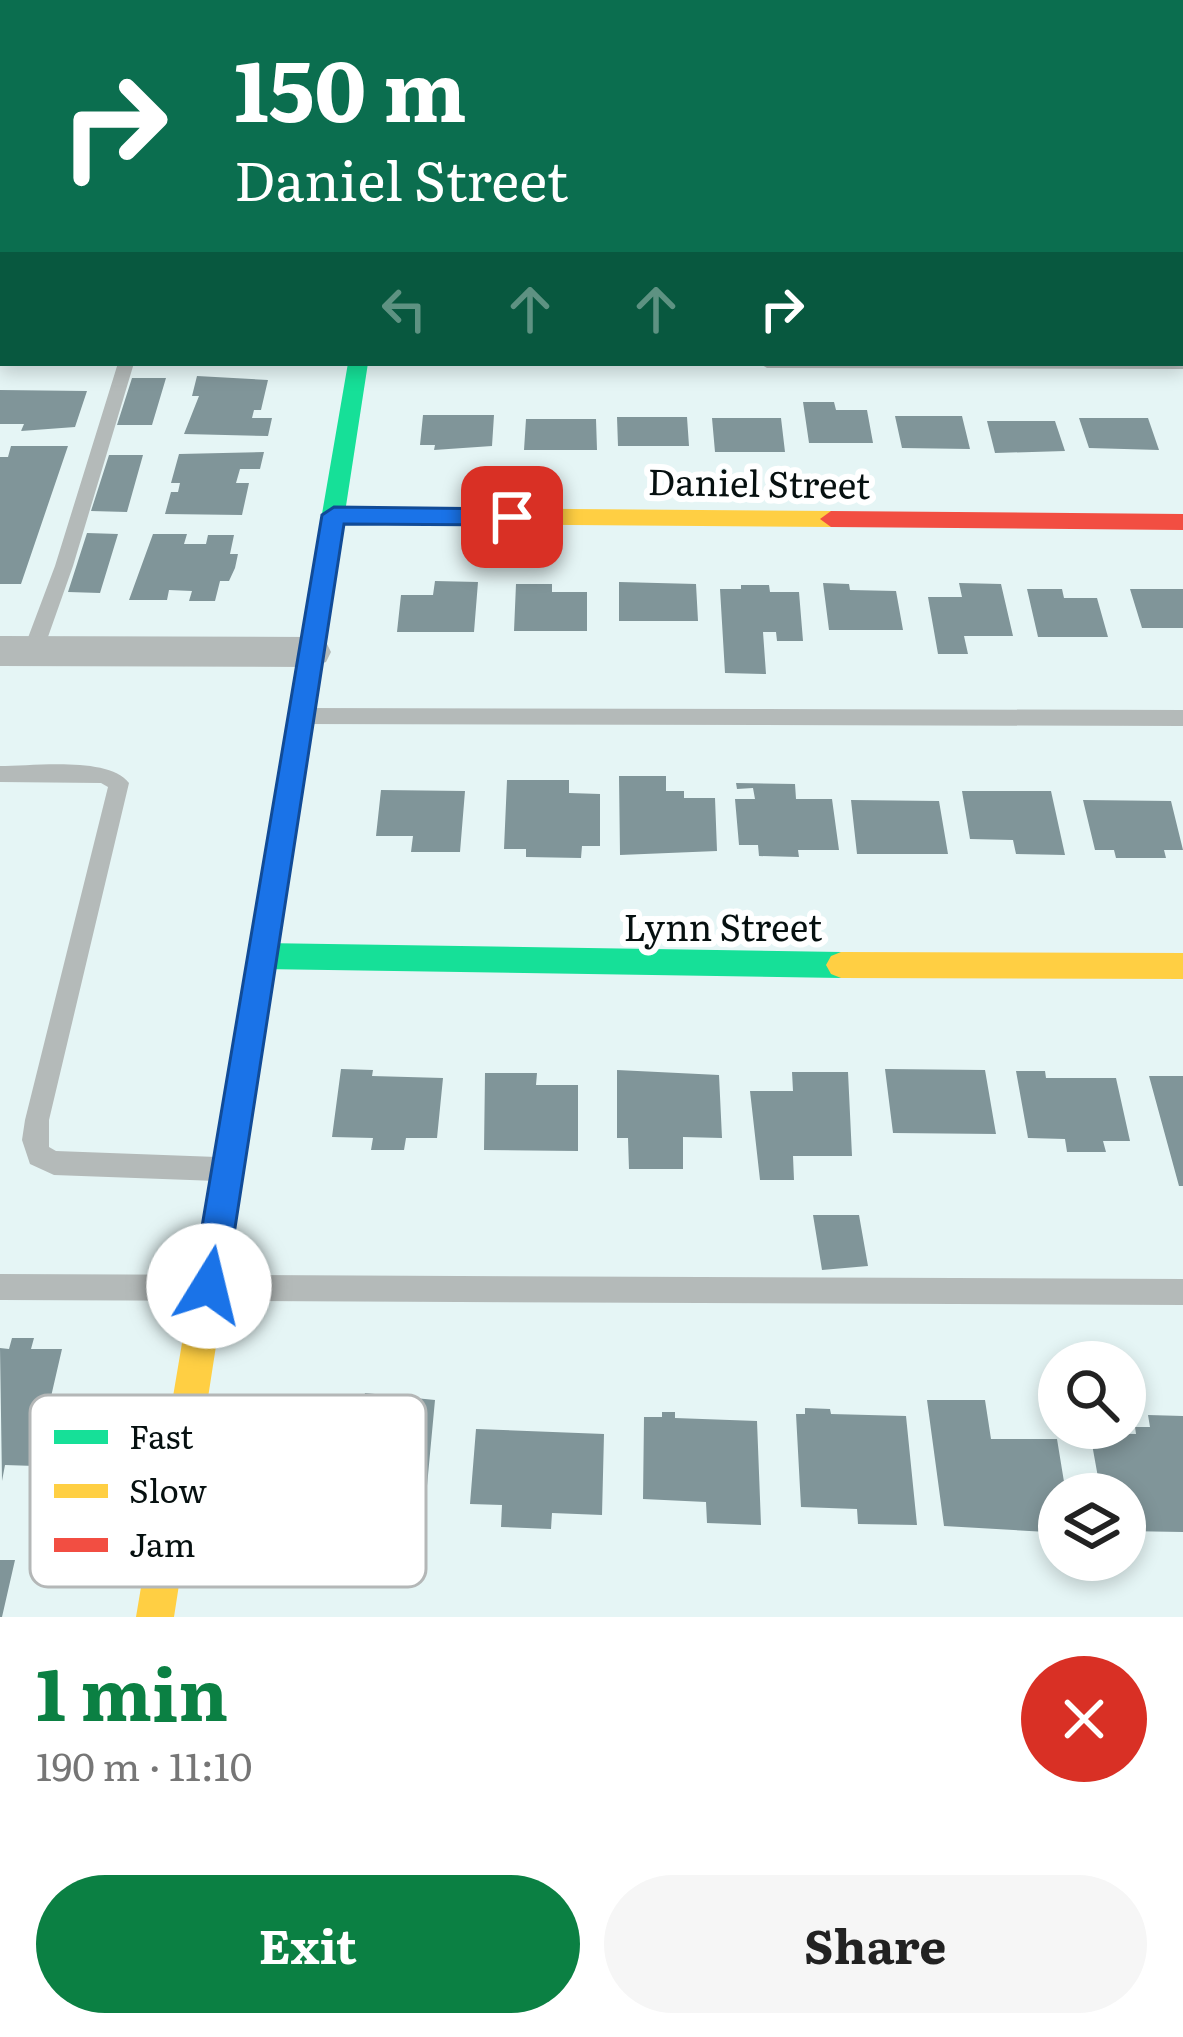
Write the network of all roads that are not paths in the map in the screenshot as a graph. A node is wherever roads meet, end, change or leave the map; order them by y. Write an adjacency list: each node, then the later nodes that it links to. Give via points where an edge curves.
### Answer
1 (125, 366): 5 (lane, via 64,566)
2 (358, 366): 3 (street)
3 (334, 515): 4 (street, Daniel Street); 6 (street)
4 (1183, 522)
5 (16, 651): 6 (street)
6 (311, 652): 7 (street)
7 (301, 716): 8 (lane); 10 (street)
8 (1183, 718)
9 (0, 774): 12 (lane, via 104,775 119,783 37,1120 39,1156)
10 (262, 956): 11 (street, Lynn Street); 12 (street)
11 (1183, 966)
12 (227, 1170): 13 (street)
13 (209, 1286): 14 (lane); 15 (lane); 16 (street)
14 (0, 1287)
15 (1183, 1292)
16 (191, 1395)
17 (160, 1587): 18 (street)
18 (155, 1617)

